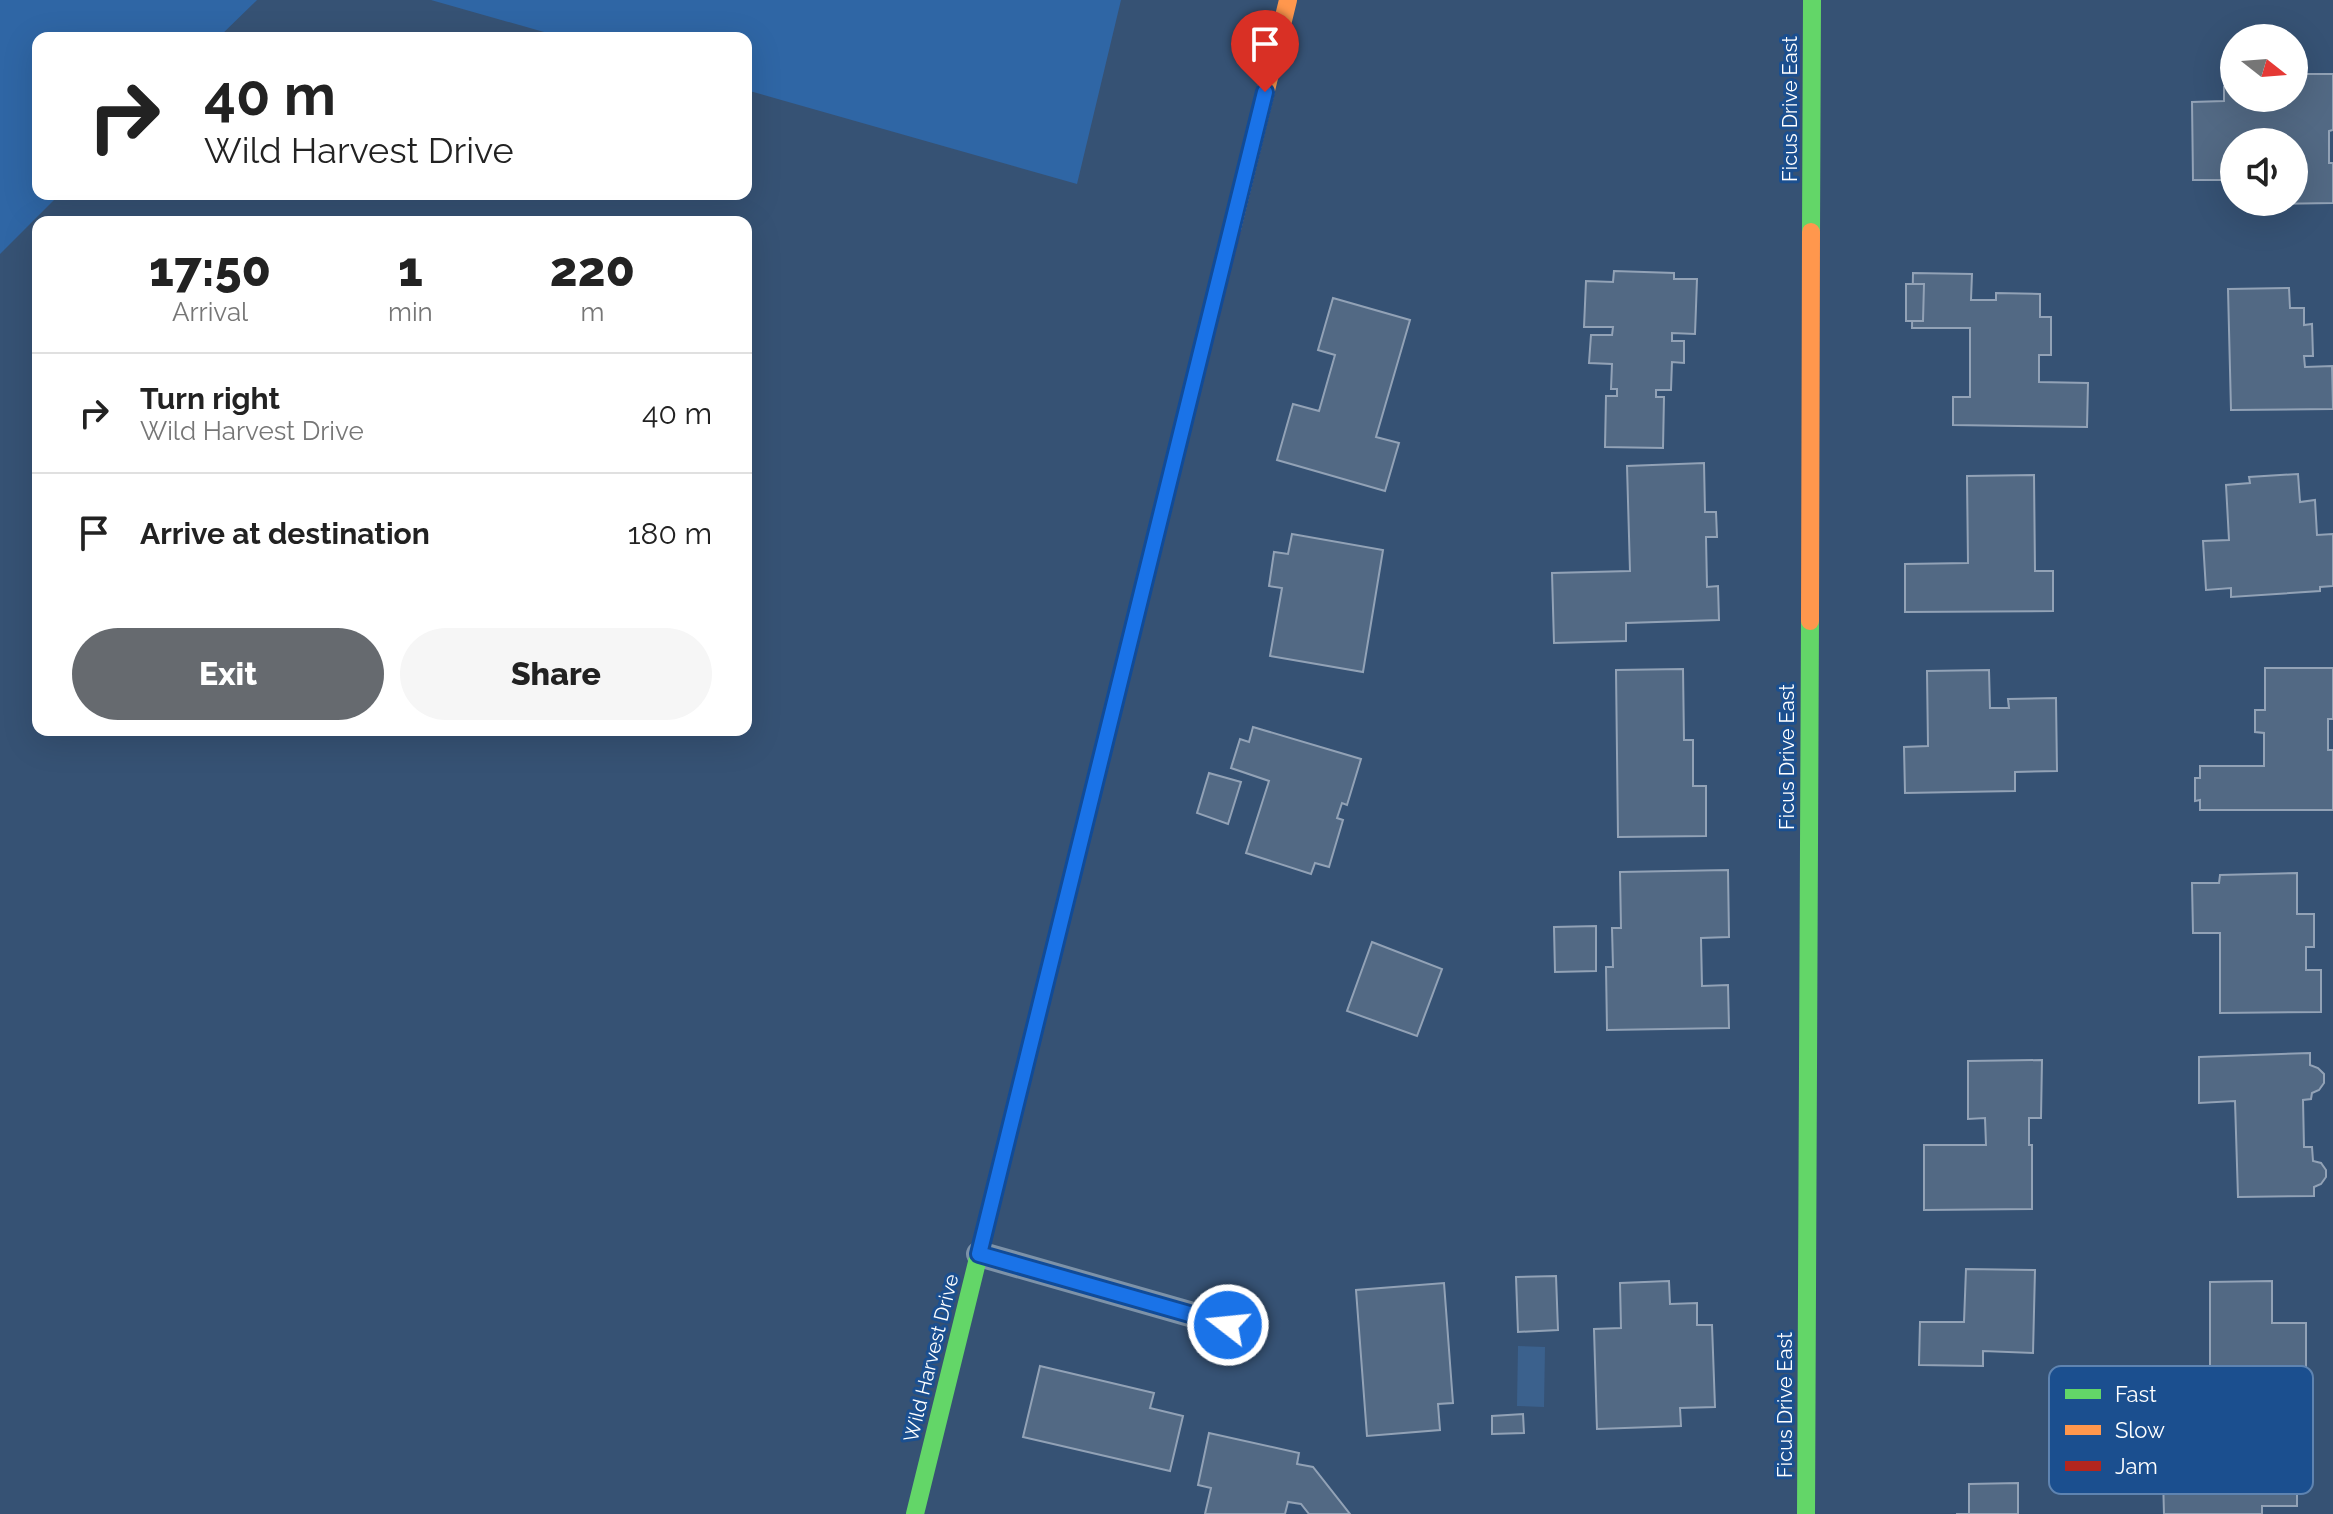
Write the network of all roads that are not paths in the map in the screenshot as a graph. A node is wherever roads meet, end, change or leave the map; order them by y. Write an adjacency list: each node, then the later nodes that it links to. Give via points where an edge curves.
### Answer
1 (1288, 0): 3 (street, Wild Harvest Drive)
2 (1812, 0): 6 (street, Ficus Drive East)
3 (979, 1254): 4 (lane); 5 (street, Wild Harvest Drive)
4 (1228, 1325)
5 (915, 1514)
6 (1806, 1514)

